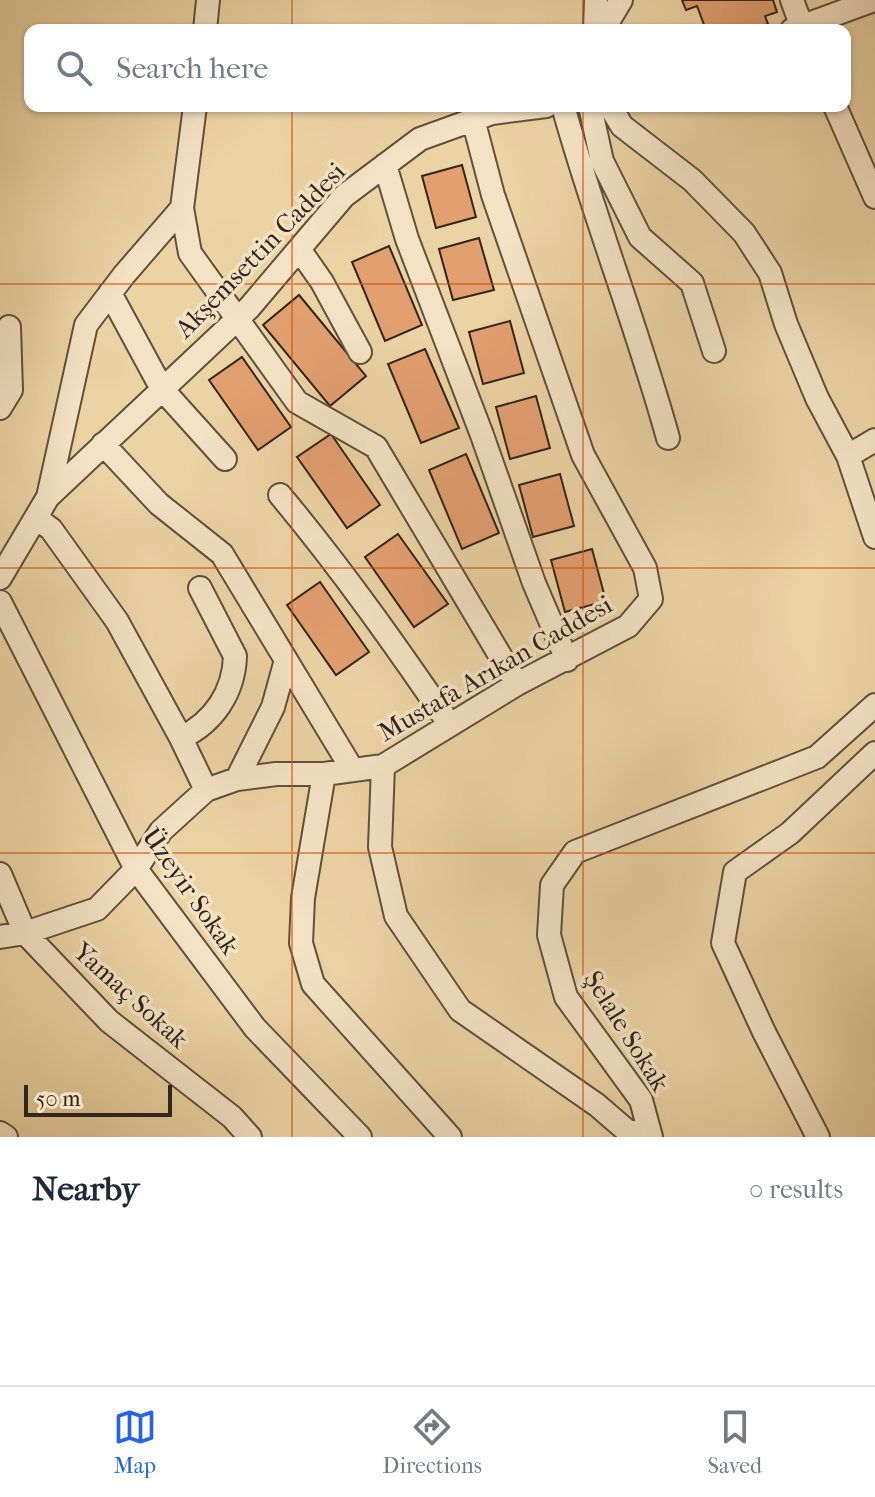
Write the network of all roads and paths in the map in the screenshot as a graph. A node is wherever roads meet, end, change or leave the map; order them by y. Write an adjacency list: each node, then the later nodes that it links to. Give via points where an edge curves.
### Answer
1 (208, 0): 6 (street)
2 (596, 0): 7 (street)
3 (621, 0): 8 (street)
4 (792, 0): 9 (street)
5 (874, 0): 10 (street)
6 (206, 24)
7 (595, 24)
8 (607, 24)
9 (798, 24)
10 (812, 24)
11 (194, 112): 20 (street)
12 (500, 112): 17 (street, Akşemsettin Caddesi)
13 (565, 112): 29 (street)
14 (591, 112): 25 (street, via 602,161 640,237 692,283)
15 (614, 112): 32 (street, via 622,126 692,180 744,233 770,273 817,398)
16 (838, 112): 19 (street)
17 (473, 119): 18 (street, Akşemsettin Caddesi, via 420,139); 42 (street, Mustafa Arıkan Caddesi, via 493,195 583,455 645,568 651,599 628,626)
18 (385, 165): 21 (street, Akşemsettin Caddesi, via 344,196); 42 (street, via 407,239)
19 (875, 197)
20 (182, 208): 22 (street); 23 (street, via 190,253)
21 (299, 249): 23 (street, Akşemsettin Caddesi); 26 (street)
22 (110, 293): 27 (street); 35 (street, via 86,325)
23 (237, 319): 27 (street, Akşemsettin Caddesi); 43 (street, via 297,402 376,447)
24 (9, 327): 28 (street, via 11,390)
25 (714, 351)
26 (360, 352)
27 (162, 389): 31 (street, Akşemsettin Caddesi); 33 (street)
28 (0, 408)
29 (668, 438)
30 (875, 440): 32 (street)
31 (103, 444): 35 (street, Akşemsettin Caddesi); 41 (street, via 159,504 222,554)
32 (848, 456): 37 (street)
33 (225, 459)
34 (280, 495): 45 (street, via 362,598)
35 (48, 497): 36 (street, Akşemsettin Caddesi)
36 (36, 518): 38 (street, Akşemsettin Caddesi); 46 (street, via 51,529 117,621)
37 (875, 537)
38 (0, 578)
39 (200, 588): 46 (street, via 235,656 235,669 215,712)
40 (0, 602): 53 (street, Üzeyir Sokak)
41 (286, 660): 49 (street); 51 (street, via 273,707)
42 (567, 660): 43 (street, Mustafa Arıkan Caddesi)
43 (517, 684): 45 (street, Mustafa Arıkan Caddesi)
44 (875, 705): 48 (street, Şelale Sokak, via 817,757 575,852 552,885 549,935 566,997 641,1100 651,1137 626,1130 460,1010 396,916 380,847)
45 (450, 725): 48 (street, Mustafa Arıkan Caddesi)
46 (181, 738): 52 (street)
47 (875, 753): 62 (street, via 790,833 735,872 723,943)
48 (383, 766): 49 (street, Mustafa Arıkan Caddesi)
49 (352, 769): 50 (street, Mustafa Arıkan Caddesi)
50 (324, 774): 51 (street, Mustafa Arıkan Caddesi); 61 (street, via 303,898 301,943 313,984)
51 (237, 779): 52 (street, Mustafa Arıkan Caddesi)
52 (206, 790): 53 (street, Mustafa Arıkan Caddesi, via 161,831)
53 (136, 869): 55 (street, Mustafa Arıkan Caddesi, via 97,909); 60 (street, Üzeyir Sokak, via 255,1028)
54 (0, 874): 55 (street, Yamaç Sokak)
55 (25, 933): 56 (street, Mustafa Arıkan Caddesi); 59 (street, Yamaç Sokak, via 109,1021 232,1117)
56 (0, 937)
57 (0, 1133): 58 (street)
58 (6, 1137)
59 (250, 1137)
60 (360, 1137)
61 (450, 1137)
62 (818, 1137)

